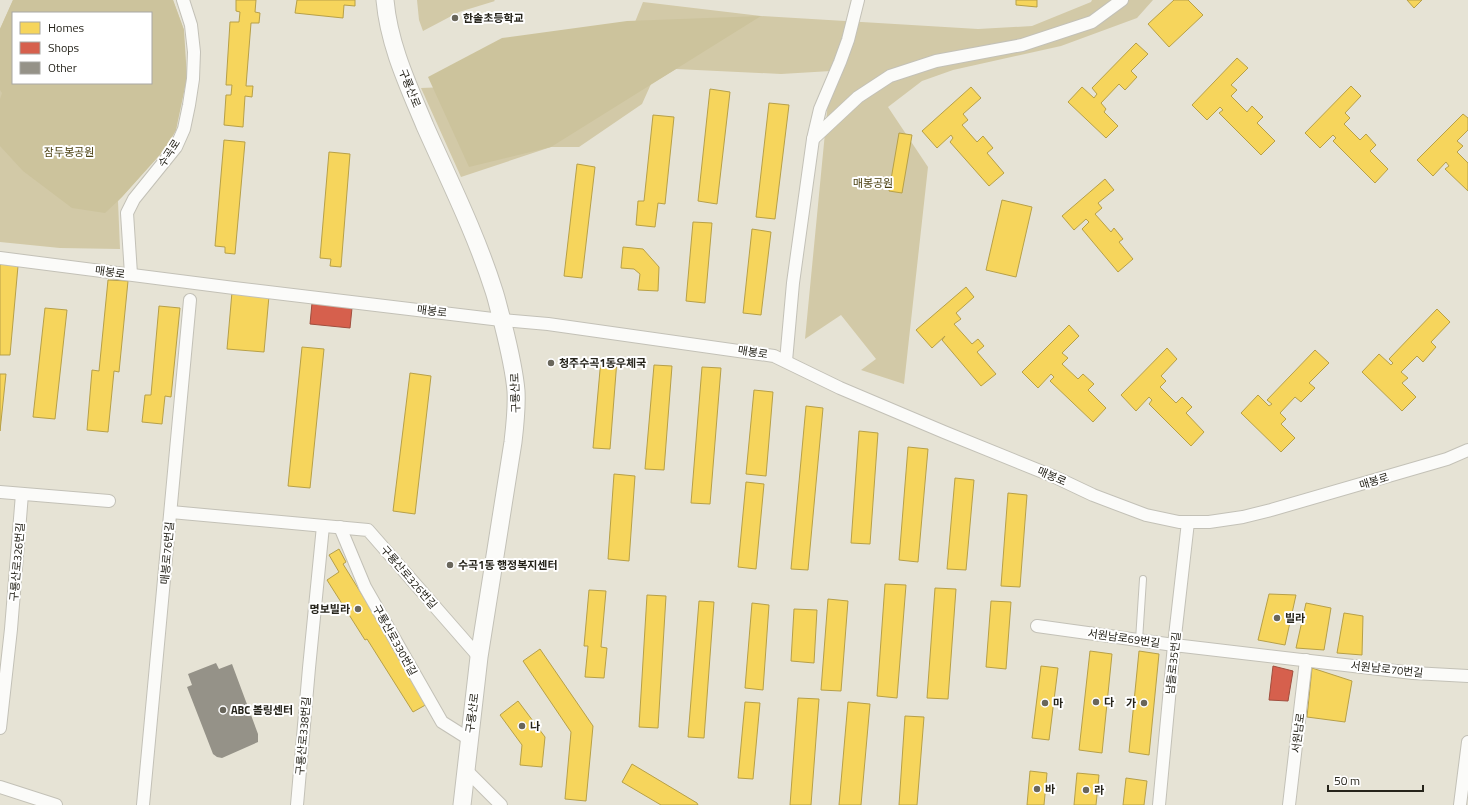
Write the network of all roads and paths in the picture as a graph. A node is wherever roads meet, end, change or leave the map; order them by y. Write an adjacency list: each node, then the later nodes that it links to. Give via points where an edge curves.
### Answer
1 (183, 0): 7 (street, 수곡로, via 192,25 194,52 189,105 184,130 176,147 134,199 127,214)
2 (385, 0): 9 (street, 구룡산로, via 395,52 474,238 494,291)
3 (858, 0): 5 (street, via 848,40 820,109)
4 (1122, 0): 5 (street, via 1092,22 1022,44 936,61 890,76 858,97)
5 (813, 139): 10 (street, via 794,275)
6 (0, 258): 7 (street, 매봉로)
7 (130, 274): 9 (street, 매봉로)
8 (190, 300): 15 (street, 매봉로76번길)
9 (501, 320): 10 (street, 매봉로, via 742,350); 23 (street, 구룡산로, via 514,370 516,411)
10 (786, 361): 16 (street, 매봉로, via 840,388 1093,495 1146,515)
11 (1468, 450): 16 (street, 매봉로, via 1447,459 1278,509 1209,522)
12 (0, 492): 13 (street)
13 (22, 494): 14 (street); 26 (street, 구룡산로326번길)
14 (109, 501)
15 (171, 512): 17 (street, 구룡산로326번길); 32 (street, 매봉로76번길)
16 (1188, 522): 22 (street, 남들로35번길)
17 (323, 526): 18 (street, 구룡산로326번길); 33 (street, 구룡산로338번길)
18 (340, 527): 23 (street, 구룡산로326번길, via 368,530); 27 (street, 구룡산로330번길, via 365,587 442,722)
19 (1143, 579): 21 (lane)
20 (1037, 626): 21 (street, 서원남로69번길)
21 (1139, 640): 22 (street, 서원남로69번길)
22 (1174, 645): 24 (street, 서원남로69번길); 36 (street, 남들로35번길)
23 (479, 657): 27 (street, 구룡산로)
24 (1306, 660): 25 (street, 서원남로70번길, via 1413,673); 37 (street, 서원남로)
25 (1468, 676)
26 (0, 728)
27 (469, 739): 29 (street, 구룡산로)
28 (1468, 742): 38 (street)
29 (465, 769): 34 (street, 구룡산로); 35 (street)
30 (0, 787): 31 (street)
31 (56, 805)
32 (143, 805)
33 (297, 805)
34 (462, 805)
35 (501, 805)
36 (1159, 805)
37 (1289, 805)
38 (1460, 805)

